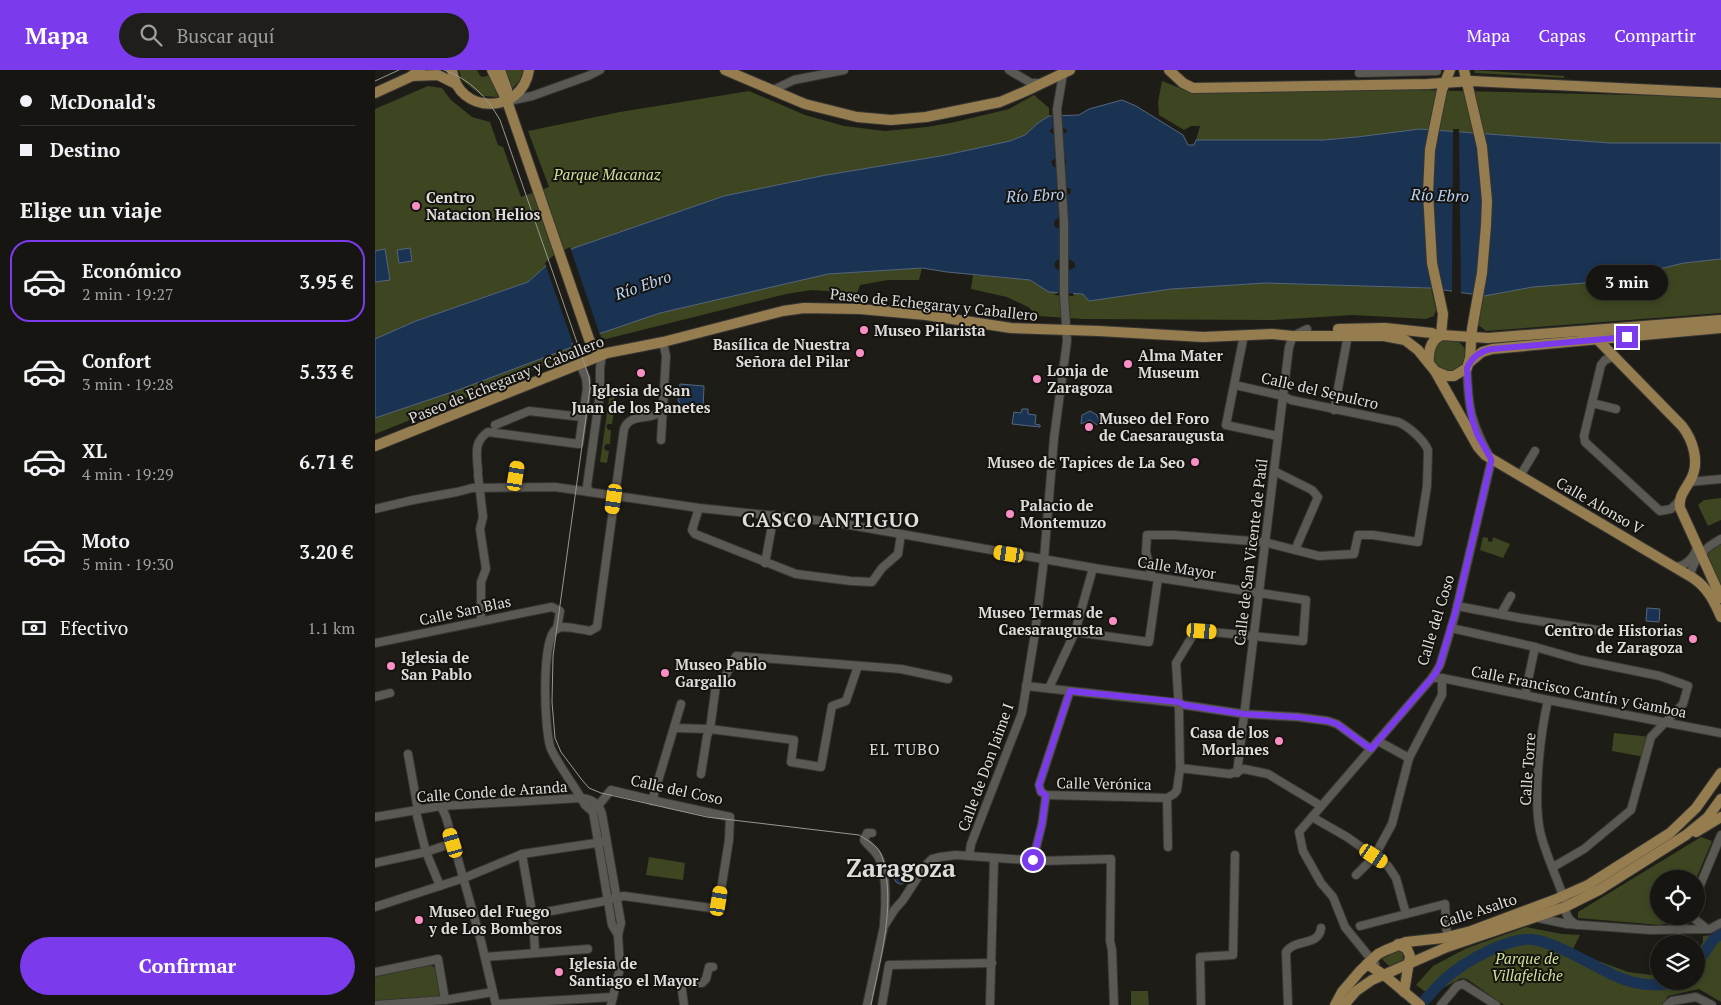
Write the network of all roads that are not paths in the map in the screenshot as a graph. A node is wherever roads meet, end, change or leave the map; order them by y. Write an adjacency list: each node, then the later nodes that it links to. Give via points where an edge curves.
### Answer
1 (420, 70): 18 (main road)
2 (452, 70): 22 (main road)
3 (492, 70): 28 (main road)
4 (500, 70): 28 (main road)
5 (529, 70): 28 (main road, via 523,86)
6 (599, 70): 28 (street, via 532,96)
7 (725, 70): 25 (main road)
8 (844, 70): 17 (street)
9 (1009, 70): 21 (street, via 1031,83)
10 (1169, 70): 19 (main road)
11 (1175, 70): 19 (street)
12 (1450, 70): 23 (main road)
13 (1464, 70): 20 (main road)
14 (1065, 71): 21 (main road); 30 (street, Calle de Don Jaime I, via 1057,109)
15 (1437, 71): 16 (street)
16 (1360, 72): 24 (street)
17 (814, 73): 25 (street)
18 (410, 76): 22 (main road, via 438,75); 27 (main road)
19 (1181, 81): 24 (main road, via 1193,88)
20 (1467, 82): 23 (main road); 26 (main road); 39 (main road, via 1482,147 1487,201 1483,264)
21 (1044, 83): 25 (main road, via 1000,102 926,117 891,120 824,110)
22 (456, 84): 28 (main road, via 467,96 480,103)
23 (1445, 84): 24 (main road); 37 (main road, via 1430,150 1427,193 1433,263 1443,314)
24 (1358, 85)
25 (773, 90)
26 (1721, 92)
27 (375, 93)
28 (507, 101): 43 (main road, via 589,339)
29 (1721, 320): 33 (main road)
30 (1066, 325): 35 (main road, Paseo de Echegaray y Caballero, via 1180,336); 42 (main road, Paseo de Echegaray y Caballero, via 1011,328 926,315 810,307 790,309); 79 (street, Calle de Don Jaime I)
31 (1721, 328): 40 (main road)
32 (1307, 329): 34 (main road, Paseo de Echegaray y Caballero); 37 (main road, Paseo de Echegaray y Caballero, via 1385,328); 38 (street)
33 (1584, 332): 39 (main road); 41 (main road)
34 (1273, 334): 35 (main road, Paseo de Echegaray y Caballero); 38 (main road, Paseo de Echegaray y Caballero)
35 (1244, 335): 48 (street)
36 (1347, 335): 38 (main road, Paseo de Echegaray y Caballero); 47 (main road, Paseo de Echegaray y Caballero, via 1399,338 1414,346); 53 (street)
37 (1440, 335): 39 (main road); 47 (main road, via 1431,345)
38 (1293, 336): 49 (street, Calle de San Vicente de Paúl)
39 (1471, 337): 46 (main road)
40 (1627, 337): 41 (main road); 44 (main road, via 1618,347)
41 (1598, 340): 44 (main road); 46 (main road, via 1492,349 1482,352)
42 (663, 342): 43 (main road, Paseo de Echegaray y Caballero); 51 (street, via 666,356)
43 (602, 355): 45 (main road, Paseo de Echegaray y Caballero); 68 (street, via 587,486)
44 (1617, 359): 50 (street, via 1605,360 1601,364); 65 (main road, via 1686,432 1695,457)
45 (580, 364): 54 (street, via 587,383); 58 (main road, Paseo de Echegaray y Caballero)
46 (1468, 365): 47 (main road, via 1454,376 1447,376); 60 (street, via 1472,419)
47 (1432, 367): 60 (main road, via 1478,447)
48 (1235, 385): 49 (street, Calle del Sepulcro); 56 (street, via 1226,425)
49 (1283, 396): 53 (street, Calle del Sepulcro); 56 (street, Calle de San Vicente de Paúl)
50 (1592, 403): 52 (street); 70 (street, via 1584,439 1590,448 1660,511 1671,509)
51 (663, 407): 57 (street); 69 (street, via 658,414 635,418 625,425)
52 (1616, 409)
53 (1334, 410): 77 (street, Calle del Sepulcro, via 1398,422 1428,448 1427,483 1417,542 1358,535 1354,554 1319,556)
54 (583, 418): 55 (street, via 529,411); 67 (street, via 576,445 486,433 477,444)
55 (495, 425)
56 (1278, 436): 62 (street, Calle de San Vicente de Paúl)
57 (661, 440)
58 (375, 446)
59 (1535, 451): 63 (street)
60 (1491, 459): 63 (main road, Calle Alonso V); 88 (street, Calle del Coso)
61 (518, 465): 66 (street)
62 (1273, 471): 76 (street, Calle de San Vicente de Paúl); 77 (street, via 1312,490 1318,497)
63 (1520, 476): 81 (main road, Calle Alonso V)
64 (1721, 479): 65 (street)
65 (1689, 482): 70 (main road)
66 (514, 486): 67 (street, Calle Mayor); 68 (street, Calle Mayor)
67 (480, 487): 72 (street, Calle Mayor); 91 (street, via 483,517 480,529 486,569 481,582)
68 (589, 492): 69 (street, Calle Mayor)
69 (615, 496): 71 (street, Calle Mayor); 93 (street, via 597,627 590,632 564,627)
70 (1680, 500): 78 (main road, via 1680,508)
71 (699, 508): 73 (street, Calle Mayor); 80 (street, via 692,530 695,534)
72 (375, 509)
73 (774, 515): 74 (street, Calle Mayor); 80 (street)
74 (901, 534): 79 (street, Calle Mayor); 80 (street, via 898,554 869,583 796,574)
75 (1721, 539): 78 (street)
76 (1264, 542): 77 (street); 83 (street, via 1147,535 1145,552); 85 (street, Calle de San Vicente de Paúl)
77 (1295, 550)
78 (1699, 550): 81 (street, via 1686,563); 84 (street, via 1692,569); 87 (main road)
79 (1044, 559): 82 (street, Calle Mayor); 103 (street, Calle de Don Jaime I)
80 (765, 563)
81 (1676, 567): 84 (main road, Calle Alonso V)
82 (1093, 568): 83 (street, Calle Mayor); 94 (street)
83 (1155, 578): 85 (street, Calle Mayor); 94 (street, via 1149,642)
84 (1693, 578): 90 (main road, via 1711,595)
85 (1258, 594): 96 (street, Calle de San Vicente de Paúl); 96 (street, Calle Mayor, via 1306,600 1303,641)
86 (1511, 596): 89 (street)
87 (1721, 598)
88 (1457, 606): 89 (street); 92 (street, Calle del Coso)
89 (1501, 614): 95 (street)
90 (1721, 616)
91 (481, 620): 93 (street, Calle San Blas, via 552,607 559,611); 97 (street, Calle San Blas)
92 (1451, 628): 98 (street); 100 (street, Calle del Coso, via 1440,664)
93 (557, 629): 131 (street, via 551,636 545,672 548,734 553,751)
94 (1075, 632): 104 (street)
95 (1610, 632)
96 (1253, 636): 110 (street, via 1198,632 1193,635 1176,663); 112 (street, Calle de San Vicente de Paúl)
97 (375, 643)
98 (1535, 647): 107 (street); 113 (street, via 1660,676 1688,686 1683,704)
99 (858, 666): 102 (street, via 901,669); 115 (street, via 738,655 726,675 715,685); 115 (street, via 849,694 843,703 832,706 821,767 791,762 794,740)
100 (1432, 678): 101 (street, Calle Francisco Cantín y Gamboa); 117 (street, Calle del Coso)
101 (1442, 678): 107 (street, Calle Francisco Cantín y Gamboa); 120 (street, via 1442,694)
102 (948, 679)
103 (1027, 686): 104 (street); 151 (street, Calle de Don Jaime I, via 1021,713)
104 (1049, 688): 105 (street)
105 (1070, 691): 110 (street); 126 (street)
106 (390, 694): 108 (street)
107 (1525, 695): 109 (street, Calle Francisco Cantín y Gamboa)
108 (375, 697)
109 (1548, 700): 113 (street, Calle Francisco Cantín y Gamboa); 156 (street, Calle Torre, via 1537,803 1540,831)
110 (1179, 702): 112 (street); 121 (street)
111 (681, 704): 114 (street)
112 (1244, 714): 118 (street, via 1328,721); 122 (street, Calle de San Vicente de Paúl)
113 (1665, 722): 116 (street, Calle Francisco Cantín y Gamboa); 156 (street, via 1651,737 1631,810 1584,849)
114 (674, 728): 115 (street); 130 (street)
115 (710, 729): 124 (street)
116 (1721, 733)
117 (1378, 740): 118 (street, Calle del Coso); 120 (street)
118 (1371, 749): 132 (street, Calle del Coso)
119 (408, 754): 137 (street)
120 (1409, 758): 152 (street, via 1392,824)
121 (1180, 768): 122 (street); 128 (street, via 1177,790)
122 (1237, 773): 132 (street, via 1244,770 1271,775)
123 (1721, 773): 140 (main road, Calle Asalto)
124 (701, 774)
125 (1721, 781): 127 (main road)
126 (1042, 791): 128 (street, Calle Verónica); 154 (street, via 1042,824)
127 (1721, 795)
128 (1167, 798): 147 (street)
129 (1721, 799): 136 (main road, Calle Asalto)
130 (652, 800): 133 (street, Calle del Coso, via 611,790); 161 (street, Calle del Coso, via 729,816 731,823 718,909)
131 (583, 801): 133 (street, via 590,799); 134 (street, Calle Conde de Aranda); 135 (street)
132 (1319, 804): 139 (street, Calle del Coso)
133 (599, 805): 135 (street, Calle del Coso); 145 (street)
134 (441, 806): 137 (street, Calle Conde de Aranda); 146 (street)
135 (593, 812): 145 (street)
136 (1719, 812): 140 (main road, Calle Asalto, via 1701,812); 141 (main road); 143 (main road, Calle Asalto)
137 (417, 813): 138 (street, Calle Conde de Aranda); 148 (street)
138 (375, 817)
139 (1312, 817): 152 (street, via 1347,836); 183 (street, Calle del Coso, via 1299,832 1301,848)
140 (1685, 820): 162 (main road, Calle Asalto, via 1659,841)
141 (1709, 825): 143 (main road); 144 (street, via 1717,830)
142 (872, 834): 172 (street, via 867,834 864,840 880,862 885,898)
143 (1686, 836): 162 (main road, Calle Asalto, via 1599,890)
144 (1720, 838): 157 (street)
145 (603, 842): 149 (street); 161 (street); 163 (street)
146 (453, 843): 148 (street); 159 (street)
147 (1167, 847)
148 (426, 852): 155 (street); 160 (street)
149 (522, 854): 159 (street); 167 (street)
150 (1235, 855): 200 (street, via 1233,954 1200,957)
151 (969, 856): 153 (street); 172 (street, via 952,855 929,861)
152 (1374, 856): 158 (street); 165 (street, via 1394,874)
153 (994, 859): 154 (street); 184 (street)
154 (1033, 860): 199 (street, via 1111,859 1110,941)
155 (375, 863)
156 (1553, 867): 162 (street, Calle Torre)
157 (1705, 874)
158 (1356, 875)
159 (464, 878): 160 (street); 182 (street)
160 (440, 886): 164 (street)
161 (617, 897): 163 (street); 177 (street, via 621,923)
162 (1566, 899): 166 (main road, Calle Asalto); 169 (street, Calle Torre, via 1569,919); 178 (main road, Calle Asalto, via 1471,931)
163 (608, 900): 167 (street, via 540,913); 177 (street, via 612,925)
164 (375, 907)
165 (1406, 914): 173 (street); 178 (street, via 1445,904)
166 (1532, 917): 169 (street); 178 (main road, Calle Asalto)
167 (533, 918): 181 (street)
168 (1721, 923): 175 (street)
169 (1578, 925): 176 (street)
170 (1683, 925): 176 (street)
171 (1701, 925): 175 (street)
172 (884, 926): 196 (street)
173 (1360, 926)
174 (1321, 928): 201 (street, via 1316,939 1292,946 1286,954)
175 (1707, 929): 176 (street)
176 (1679, 930)
177 (618, 935): 192 (street, via 620,968)
178 (1451, 941): 179 (main road, Calle Asalto); 185 (main road, Calle Asalto)
179 (1399, 944): 183 (main road, Calle Asalto); 185 (main road, via 1408,951)
180 (588, 949): 181 (street)
181 (535, 952): 182 (street)
182 (485, 957): 189 (street)
183 (1369, 962): 188 (main road); 202 (main road, Calle Asalto, via 1342,992)
184 (992, 963): 197 (street, via 889,966); 198 (street)
185 (1409, 964): 188 (main road, Calle Asalto); 190 (main road)
186 (711, 967): 195 (street, via 702,983 681,983)
187 (375, 972): 191 (street, via 438,959)
188 (1384, 975): 190 (main road); 203 (main road, Calle Asalto, via 1360,988)
189 (493, 992): 191 (street); 193 (street)
190 (1406, 993): 204 (main road)
191 (445, 1000): 194 (street)
192 (613, 1001): 193 (street)
193 (496, 1004)
194 (375, 1005)
195 (684, 1005)
196 (867, 1005)
197 (882, 1005)
198 (990, 1005)
199 (1114, 1005)
200 (1201, 1005)
201 (1288, 1005)
202 (1335, 1005)
203 (1344, 1005)
204 (1420, 1005)
205 (1441, 1005): 206 (street, via 1457,986 1463,984)
206 (1496, 1005)
207 (1667, 1005): 208 (street, via 1672,1001 1696,997)
208 (1712, 1005)

